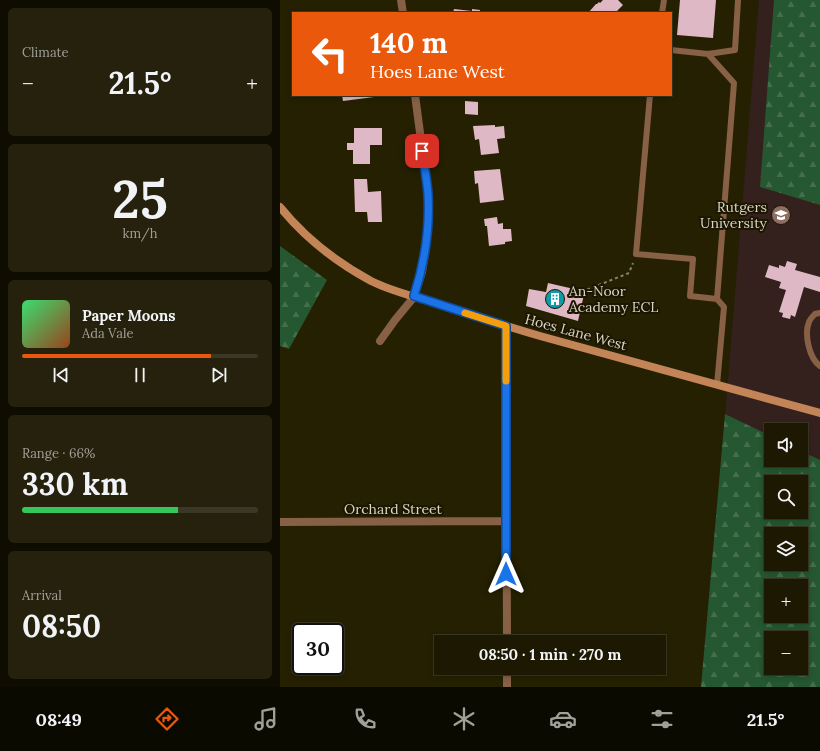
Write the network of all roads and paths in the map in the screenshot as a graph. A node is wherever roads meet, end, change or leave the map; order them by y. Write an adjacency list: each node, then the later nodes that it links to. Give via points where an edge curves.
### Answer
1 (401, 0): 4 (street)
2 (664, 0): 5 (lane)
3 (738, 0): 7 (lane, via 734,50)
4 (403, 12)
5 (662, 12)
6 (672, 50): 7 (lane)
7 (708, 54): 14 (lane, via 734,83)
8 (415, 96): 13 (street, via 428,193 428,219 422,272)
9 (650, 96): 11 (lane)
10 (280, 207): 13 (street, Hoes Lane West, via 306,235 348,267 394,291)
11 (636, 254): 12 (path, via 629,273); 14 (lane, via 693,259 690,296)
12 (576, 294)
13 (414, 296): 16 (street, Hoes Lane West); 17 (street)
14 (717, 299): 19 (lane, via 724,307)
15 (820, 313): 18 (lane, via 815,314 809,322 807,337 810,350)
16 (506, 326): 19 (street, Hoes Lane West); 22 (street)
17 (380, 341)
18 (820, 366)
19 (717, 384): 20 (street, Hoes Lane West)
20 (820, 413)
21 (280, 522): 22 (street, Orchard Street)
22 (506, 522): 23 (street)
23 (507, 635)
24 (507, 675): 25 (street)
25 (507, 687)

